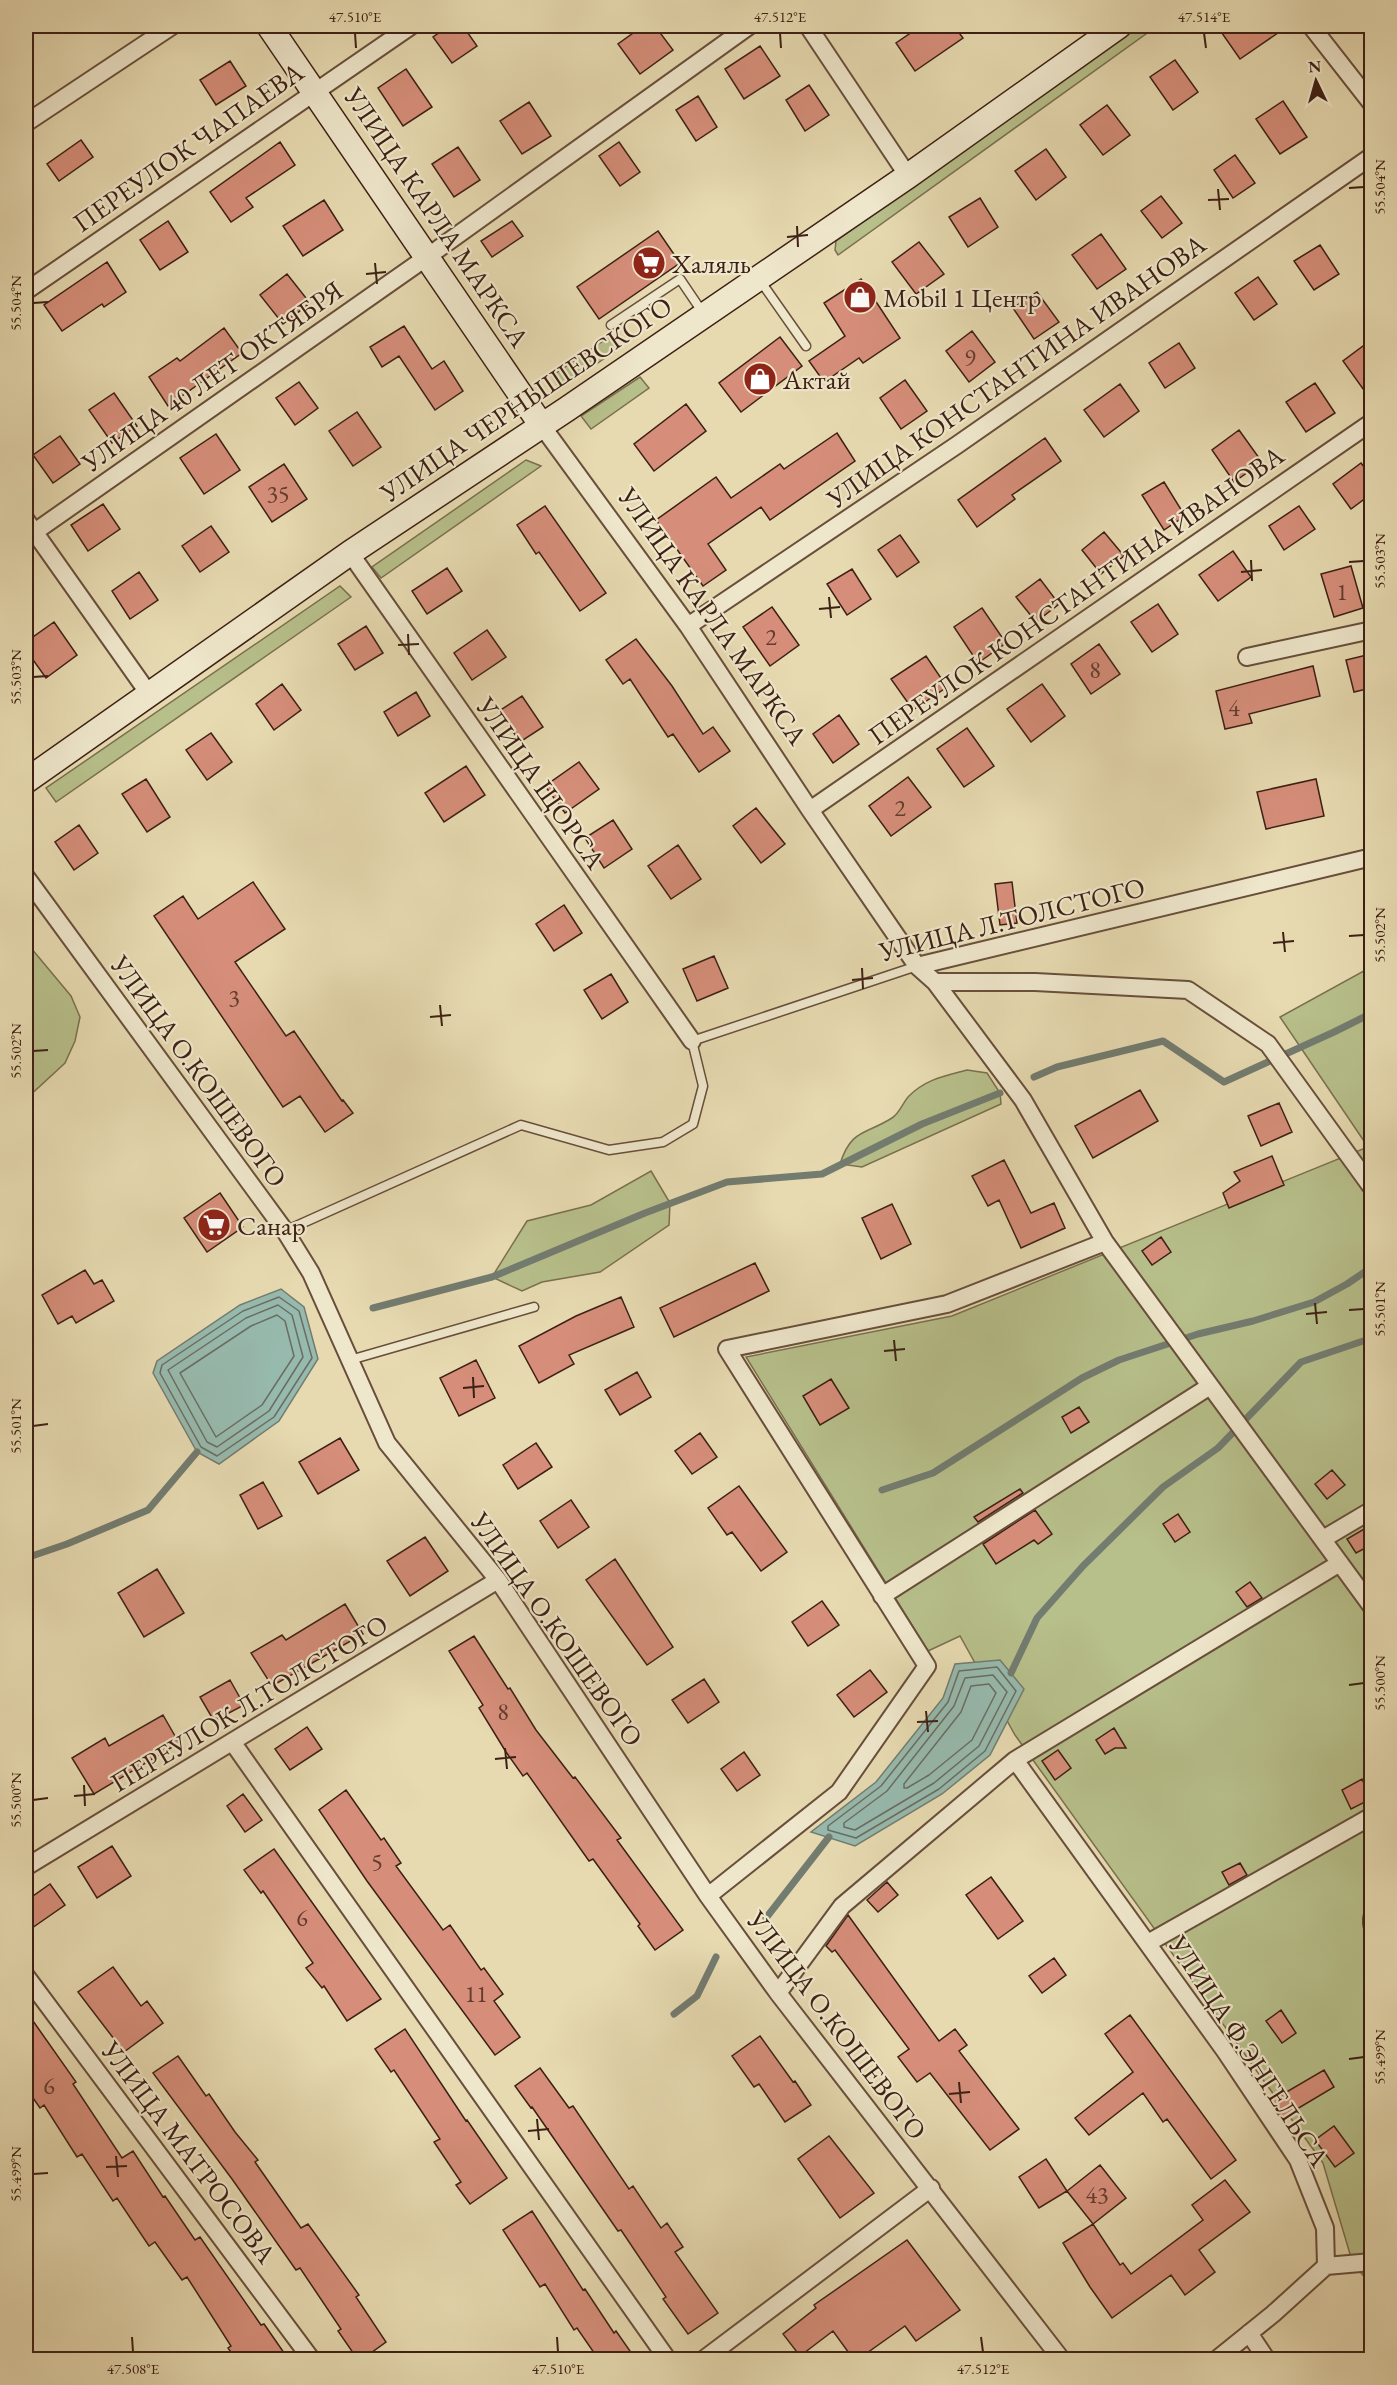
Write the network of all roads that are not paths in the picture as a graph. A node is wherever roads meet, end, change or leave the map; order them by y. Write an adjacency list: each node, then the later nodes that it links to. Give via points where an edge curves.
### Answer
1 (172, 26): 10 (street)
2 (269, 26): 8 (street, УЛИЦА КАРЛА МАРКСА)
3 (411, 26): 8 (street, ПЕРЕУЛОК ЧАПАЕВА)
4 (749, 26): 13 (street, УЛИЦА 40 ЛЕТ ОКТЯБРЯ)
5 (808, 26): 12 (street)
6 (1119, 26): 12 (street, УЛИЦА ЧЕРНЫШЕВСКОГО)
7 (1311, 26): 9 (street)
8 (314, 90): 13 (street, УЛИЦА КАРЛА МАРКСА); 15 (street, ПЕРЕУЛОК ЧАПАЕВА)
9 (1371, 104)
10 (26, 123)
11 (1371, 156): 23 (street, УЛИЦА КОНСТАНТИНА ИВАНОВА, via 957,445)
12 (908, 176): 14 (street, УЛИЦА ЧЕРНЫШЕВСКОГО)
13 (427, 257): 20 (street, УЛИЦА КАРЛА МАРКСА); 21 (street, УЛИЦА 40 ЛЕТ ОКТЯБРЯ)
14 (758, 279): 16 (street, УЛИЦА ЧЕРНЫШЕВСКОГО); 18 (lane)
15 (26, 291)
16 (705, 316): 17 (lane, via 680,279); 20 (street, УЛИЦА ЧЕРНЫШЕВСКОГО)
17 (611, 325)
18 (806, 346)
19 (1371, 422): 28 (street, ПЕРЕУЛОК КОНСТАНТИНА ИВАНОВА)
20 (542, 426): 22 (street, УЛИЦА ЧЕРНЫШЕВСКОГО); 23 (street, УЛИЦА КАРЛА МАРКСА)
21 (28, 530): 26 (street)
22 (350, 553): 26 (street, УЛИЦА ЧЕРНЫШЕВСКОГО); 33 (street, УЛИЦА ЩОРСА)
23 (688, 626): 28 (street, УЛИЦА КАРЛА МАРКСА)
24 (1371, 630): 25 (street)
25 (1247, 657)
26 (149, 694): 27 (street, УЛИЦА ЧЕРНЫШЕВСКОГО)
27 (26, 781)
28 (810, 810): 31 (street, УЛИЦА КАРЛА МАРКСА)
29 (1371, 857): 31 (street, УЛИЦА Л.ТОЛСТОГО)
30 (26, 877): 35 (street, УЛИЦА О.КОШЕВОГО)
31 (917, 966): 32 (street, УЛИЦА КАРЛА МАРКСА); 33 (lane, УЛИЦА Л.ТОЛСТОГО)
32 (935, 982): 34 (street, via 1035,982 1188,990 1268,1044); 36 (street, УЛИЦА КАРЛА МАРКСА, via 1023,1100)
33 (692, 1041): 35 (lane, via 703,1086 693,1124 663,1142 609,1150 521,1125)
34 (1371, 1188)
35 (285, 1231): 38 (street, УЛИЦА О.КОШЕВОГО, via 311,1273)
36 (1105, 1242): 39 (street, УЛИЦА КАРЛА МАРКСА); 44 (street, via 947,1304 727,1349)
37 (534, 1306): 38 (lane)
38 (350, 1360): 43 (street, УЛИЦА О.КОШЕВОГО, via 387,1443)
39 (1210, 1386): 41 (street, УЛИЦА КАРЛА МАРКСА); 44 (street)
40 (1371, 1510): 41 (street)
41 (1323, 1539): 42 (street, УЛИЦА КАРЛА МАРКСА)
42 (1340, 1563): 45 (street, УЛИЦА КАРЛА МАРКСА); 47 (street)
43 (498, 1580): 46 (street, ПЕРЕУЛОК Л.ТОЛСТОГО); 50 (street, УЛИЦА О.КОШЕВОГО)
44 (882, 1596): 50 (street, via 927,1666 840,1792)
45 (1371, 1607)
46 (232, 1743): 49 (street, ПЕРЕУЛОК Л.ТОЛСТОГО); 61 (street)
47 (1015, 1760): 53 (street, УЛИЦА Ф.ЭНГЕЛЬСА); 55 (street, via 842,1906)
48 (1371, 1816): 53 (street)
49 (26, 1868)
50 (708, 1896): 55 (street, УЛИЦА О.КОШЕВОГО)
51 (1371, 1918): 52 (street)
52 (1371, 1924)
53 (1148, 1943): 58 (street, УЛИЦА Ф.ЭНГЕЛЬСА, via 1298,2160 1325,2228)
54 (26, 1976): 60 (street, УЛИЦА МАТРОСОВА)
55 (778, 1993): 56 (street, УЛИЦА О.КОШЕВОГО)
56 (931, 2188): 62 (street); 63 (street, УЛИЦА О.КОШЕВОГО)
57 (1371, 2262): 58 (street)
58 (1326, 2266): 59 (street)
59 (1249, 2333): 64 (street); 65 (street)
60 (312, 2360)
61 (668, 2360)
62 (703, 2360)
63 (1062, 2360)
64 (1216, 2360)
65 (1267, 2360)

